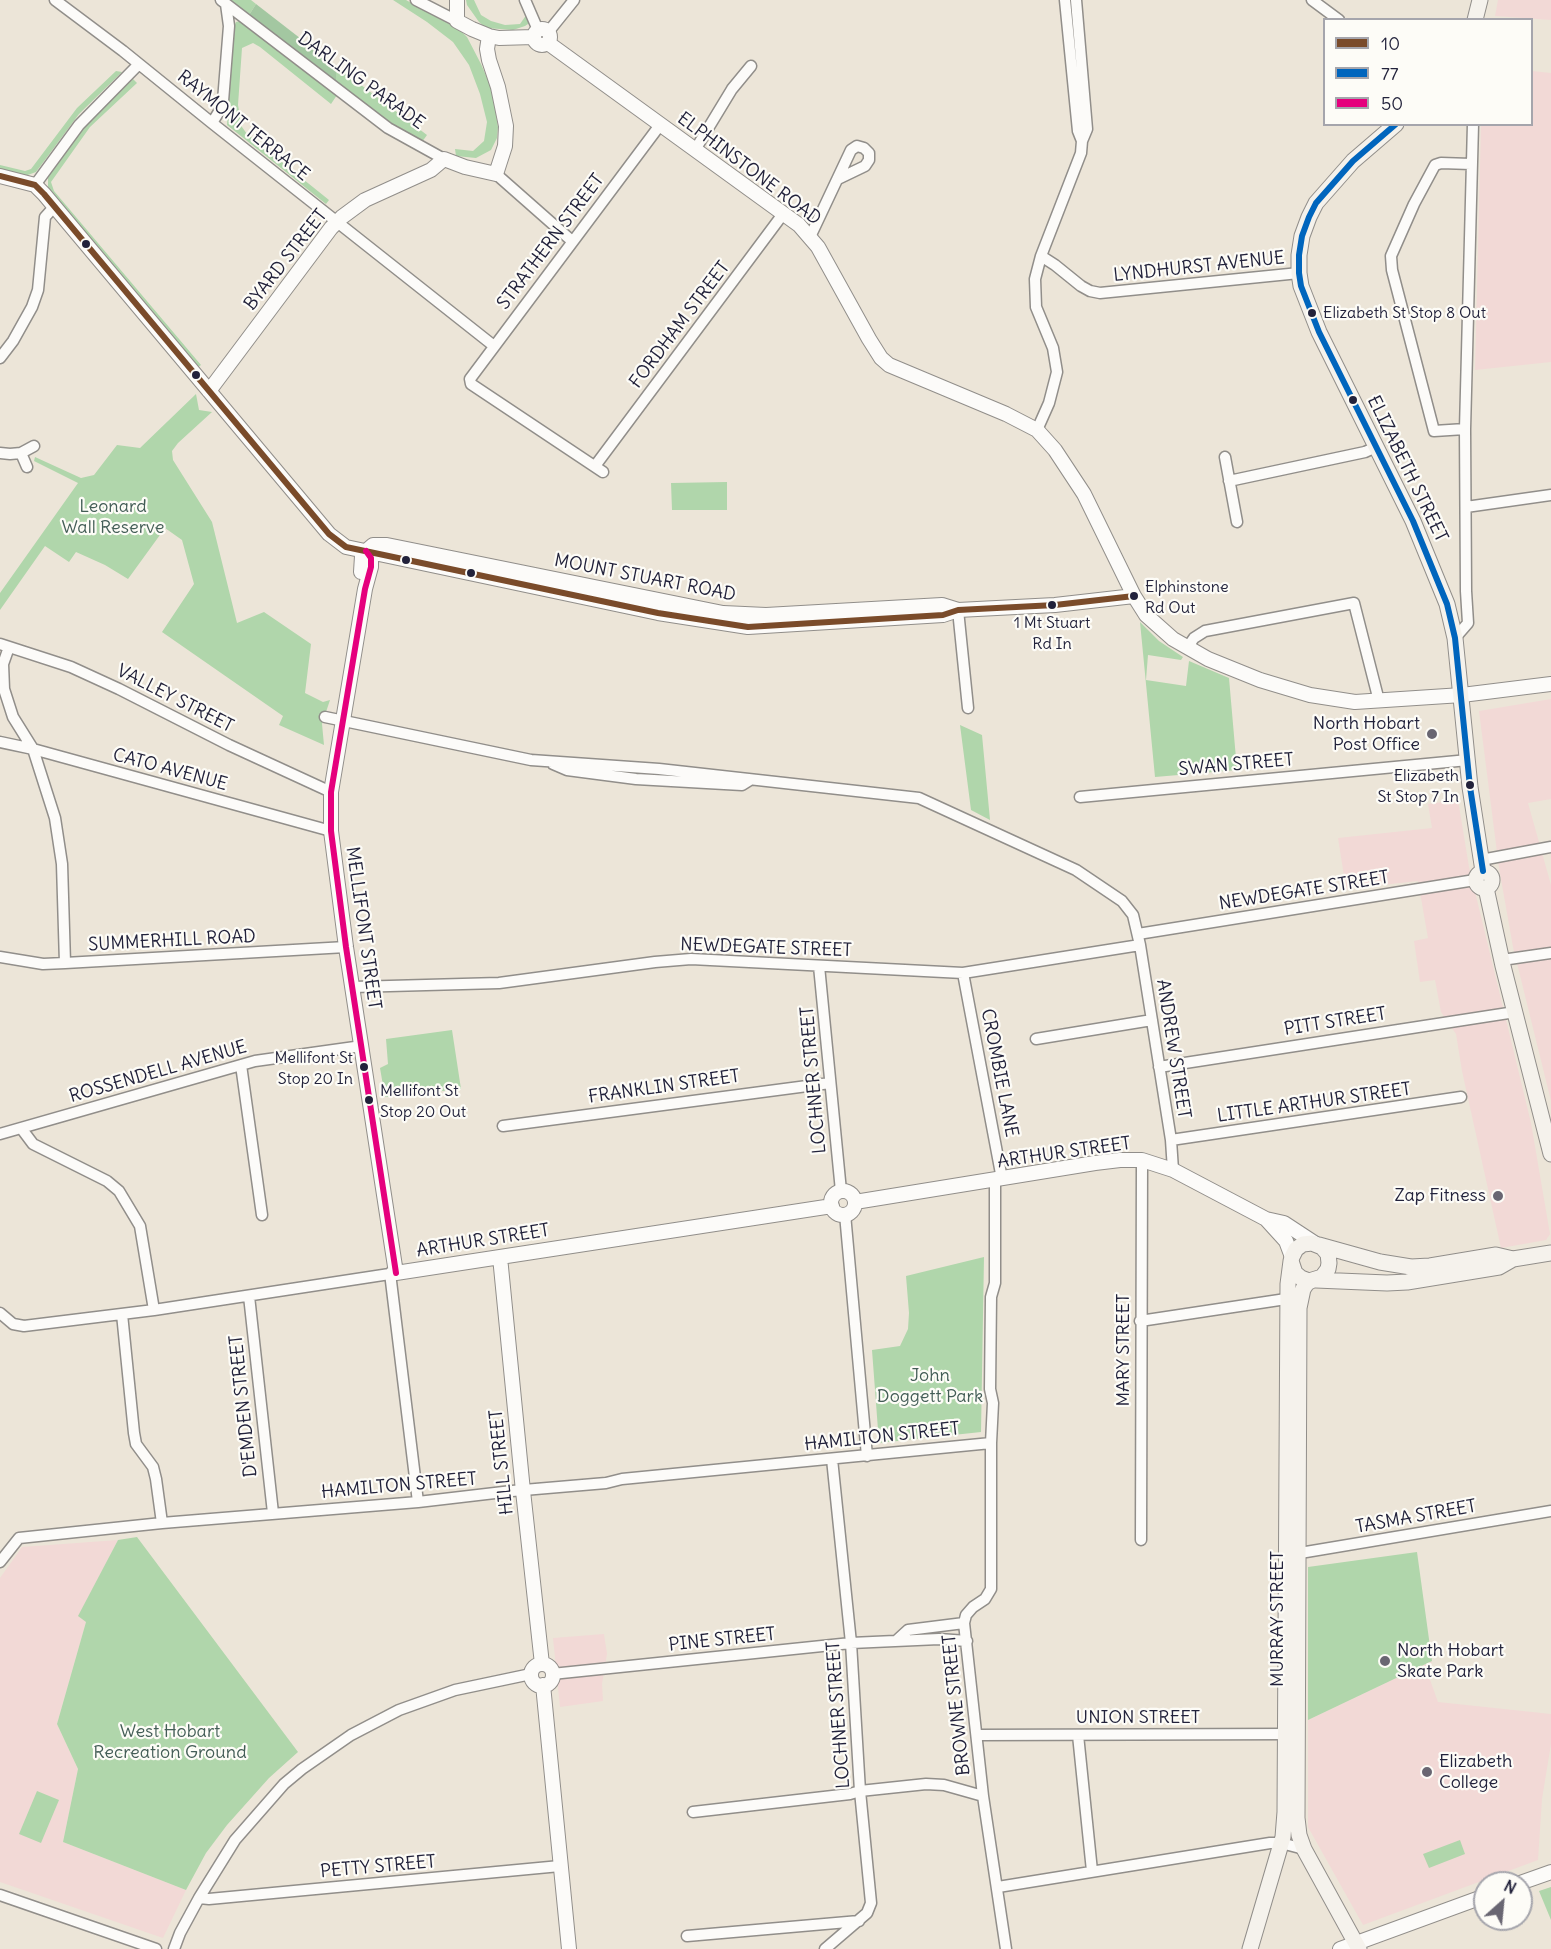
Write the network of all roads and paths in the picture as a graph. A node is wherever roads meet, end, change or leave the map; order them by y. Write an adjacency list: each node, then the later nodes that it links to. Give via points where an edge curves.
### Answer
1 (55, 0): 16 (street, RAYMONT TERRACE)
2 (416, 0): 13 (street)
3 (457, 0): 13 (street)
4 (525, 0): 14 (street)
5 (574, 0): 14 (street)
6 (1065, 0): 22 (street)
7 (1076, 0): 22 (street, via 1087,129)
8 (1312, 0): 11 (street)
9 (1480, 0): 12 (main road)
10 (224, 2): 18 (street, via 229,26 223,101); 24 (street, DARLING PARADE, via 388,128)
11 (1336, 18)
12 (1476, 18)
13 (457, 21): 15 (street)
14 (542, 35): 15 (street); 19 (street, ELPHINSTONE ROAD)
15 (489, 36): 26 (street, via 489,60 506,126)
16 (139, 64): 18 (street, RAYMONT TERRACE); 29 (street, via 79,125)
17 (751, 66): 23 (street, via 732,89)
18 (212, 123): 32 (street, RAYMONT TERRACE)
19 (660, 124): 23 (street, ELPHINSTONE ROAD); 34 (street, STRATHERN STREET)
20 (1394, 126): 36 (main road, ELIZABETH STREET, via 1353,161 1316,203 1302,236)
21 (1473, 126): 25 (street)
22 (1082, 141): 35 (street)
23 (695, 150): 31 (street, ELPHINSTONE ROAD)
24 (444, 159): 26 (street, DARLING PARADE); 32 (street, BYARD STREET, via 431,170 365,200)
25 (1471, 164): 41 (street); 41 (street, via 1435,165 1391,256 1434,430)
26 (496, 174): 34 (street, DARLING PARADE)
27 (0, 176): 29 (street)
28 (838, 179): 33 (street)
29 (35, 186): 30 (street)
30 (54, 207): 38 (street, via 45,217 38,290 32,307); 40 (street)
31 (783, 214): 33 (street, ELPHINSTONE ROAD); 39 (street, FORDHAM STREET, via 600,465 471,384)
32 (337, 221): 37 (street, RAYMONT TERRACE); 40 (street, BYARD STREET)
33 (810, 237): 42 (street, ELPHINSTONE ROAD, via 881,358 889,365)
34 (572, 241): 37 (street, STRATHERN STREET)
35 (1041, 256): 36 (street, LYNDHURST AVENUE, via 1081,286 1100,293); 42 (street, via 1035,298 1057,372)
36 (1299, 273): 44 (main road, ELIZABETH STREET, via 1314,321)
37 (494, 346): 39 (street, STRATHERN STREET)
38 (0, 358)
39 (470, 379)
40 (208, 391): 53 (street)
41 (1466, 429): 51 (street)
42 (1037, 430): 57 (street, ELPHINSTONE ROAD, via 1084,494)
43 (34, 446): 46 (street)
44 (1376, 447): 49 (street); 59 (main road, ELIZABETH STREET, via 1413,521 1447,604)
45 (0, 453): 46 (street)
46 (21, 453): 48 (street)
47 (1225, 457): 49 (street)
48 (27, 467)
49 (1229, 481): 52 (street)
50 (1551, 495): 51 (street)
51 (1466, 507): 59 (street, via 1468,623)
52 (1237, 522)
53 (338, 542): 54 (street, MOUNT STUART ROAD); 55 (street, MELLIFONT STREET)
54 (366, 551): 55 (street, MELLIFONT STREET); 56 (street, MELLIFONT STREET, via 371,567); 58 (street, MOUNT STUART ROAD, via 373,545 399,546 723,613 766,615 942,604)
55 (361, 572): 56 (street, MELLIFONT STREET)
56 (365, 590): 67 (street, MELLIFONT STREET)
57 (1134, 596): 58 (street, MOUNT STUART ROAD); 61 (street, ELPHINSTONE ROAD, via 1161,630)
58 (958, 610): 65 (street)
59 (1455, 638): 63 (main road, ELIZABETH STREET)
60 (4, 645): 69 (street, via 4,689 13,717); 71 (street, VALLEY STREET, via 71,667)
61 (1187, 648): 64 (street, ELPHINSTONE ROAD, via 1287,688 1355,702); 64 (street, via 1205,631 1354,603)
62 (1551, 684): 63 (street, ELPHINSTONE ROAD)
63 (1462, 695): 64 (street, ELPHINSTONE ROAD); 70 (main road, ELIZABETH STREET)
64 (1379, 701)
65 (968, 708)
66 (325, 717): 67 (street, ANDREW STREET)
67 (344, 722): 71 (street, MELLIFONT STREET); 76 (street, ANDREW STREET, via 547,762 659,769 919,798 1076,870 1100,885 1133,915)
68 (0, 742): 69 (street, CATO AVENUE)
69 (33, 749): 73 (street, CATO AVENUE); 81 (street, via 55,818 64,897)
70 (1468, 760): 72 (street, SWAN STREET); 75 (main road, ELIZABETH STREET)
71 (332, 792): 73 (street, MELLIFONT STREET)
72 (1080, 797)
73 (331, 831): 77 (street, MELLIFONT STREET)
74 (1551, 847): 75 (street, NEWDEGATE STREET)
75 (1481, 875): 76 (street, NEWDEGATE STREET); 80 (main road, ELIZABETH STREET)
76 (1139, 940): 83 (street, NEWDEGATE STREET); 86 (street, ANDREW STREET)
77 (346, 947): 81 (street, SUMMERHILL ROAD); 84 (street, MELLIFONT STREET)
78 (1551, 952): 80 (street)
79 (0, 957): 81 (street, SUMMERHILL ROAD, via 43,964)
80 (1502, 960): 85 (main road, ELIZABETH STREET)
81 (65, 963)
82 (819, 966): 83 (street, NEWDEGATE STREET); 84 (street, NEWDEGATE STREET, via 691,959 499,983); 91 (street, LOCHNER STREET)
83 (963, 973): 100 (street, CROMBIE LANE)
84 (353, 987): 88 (street, MELLIFONT STREET)
85 (1515, 1012): 90 (street, PITT STREET); 97 (main road, ELIZABETH STREET)
86 (1152, 1020): 87 (street); 90 (street, ANDREW STREET)
87 (1036, 1039)
88 (362, 1046): 89 (street, ROSSENDELL AVENUE); 112 (street, MELLIFONT STREET)
89 (241, 1065): 94 (street, ROSSENDELL AVENUE); 105 (street)
90 (1160, 1067): 96 (street, ANDREW STREET)
91 (830, 1083): 93 (street, FRANKLIN STREET); 101 (street, LOCHNER STREET)
92 (1461, 1097): 96 (street, LITTLE ARTHUR STREET)
93 (503, 1126)
94 (21, 1128): 95 (street, ROSSENDELL AVENUE); 116 (street, via 33,1144 119,1191 140,1226)
95 (0, 1134)
96 (1171, 1140): 99 (street, ANDREW STREET)
97 (1551, 1154)
98 (1142, 1160): 99 (street, ARTHUR STREET); 100 (street, ARTHUR STREET, via 1095,1163); 119 (street, MARY STREET)
99 (1173, 1170): 106 (street, ARTHUR STREET)
100 (999, 1179): 102 (street, ARTHUR STREET); 120 (street, BROWNE STREET, via 995,1283 991,1297)
101 (840, 1191): 102 (street, via 850,1193); 103 (street, via 834,1195)
102 (855, 1202): 104 (street)
103 (832, 1206): 104 (street); 109 (street, ARTHUR STREET)
104 (846, 1214): 121 (street)
105 (262, 1215)
106 (1266, 1219): 107 (street, ARTHUR STREET, via 1284,1224); 110 (street, ARTHUR STREET, via 1286,1241)
107 (1318, 1244): 110 (main road, via 1303,1244); 111 (main road, via 1411,1267 1496,1255); 113 (main road, via 1326,1251 1329,1263 1324,1275)
108 (1551, 1252): 111 (main road)
109 (500, 1257): 112 (street, ARTHUR STREET); 123 (street, HILL STREET)
110 (1291, 1259): 113 (main road, via 1298,1276); 115 (main road, MURRAY STREET)
111 (1513, 1259): 113 (main road, via 1499,1267 1407,1282)
112 (393, 1273): 114 (street, ARTHUR STREET); 124 (street)
113 (1315, 1280): 129 (main road, MURRAY STREET, via 1303,1288 1299,1303)
114 (249, 1296): 116 (street, ARTHUR STREET); 126 (street, D'EMDEN STREET)
115 (1286, 1299): 119 (street); 129 (main road, MURRAY STREET)
116 (154, 1310): 118 (street, ARTHUR STREET)
117 (0, 1313): 118 (street, ARTHUR STREET, via 12,1324 24,1326)
118 (122, 1314): 127 (street, via 136,1444 153,1467)
119 (1140, 1321): 128 (street, MARY STREET)
120 (991, 1443): 121 (street, HAMILTON STREET); 131 (street, BROWNE STREET, via 991,1589 986,1599 966,1615)
121 (867, 1456): 122 (street, HAMILTON STREET)
122 (832, 1459): 123 (street, HAMILTON STREET); 134 (street, LOCHNER STREET)
123 (522, 1491): 124 (street, HAMILTON STREET); 135 (street, HILL STREET)
124 (418, 1502): 126 (street, HAMILTON STREET)
125 (1551, 1511): 129 (street, TASMA STREET)
126 (273, 1513): 127 (street, HAMILTON STREET)
127 (162, 1523): 130 (street, HAMILTON STREET, via 19,1538)
128 (1141, 1540)
129 (1292, 1555): 138 (main road, MURRAY STREET)
130 (0, 1562)
131 (964, 1623): 132 (street, PINE STREET, via 908,1630); 133 (street, BROWNE STREET)
132 (896, 1641): 133 (street, PINE STREET); 134 (street, PINE STREET)
133 (967, 1641): 139 (street, BROWNE STREET)
134 (851, 1643): 135 (street, PINE STREET); 141 (street, LOCHNER STREET)
135 (547, 1669): 136 (street, via 533,1668); 137 (street, via 549,1683)
136 (531, 1674): 137 (street, via 534,1682); 152 (street, via 432,1697 383,1718 329,1749 284,1784 254,1817)
137 (543, 1685): 146 (street)
138 (1292, 1734): 140 (street, UNION STREET); 144 (main road, MURRAY STREET); 145 (main road, MURRAY STREET, via 1297,1818)
139 (978, 1735): 140 (street, UNION STREET); 142 (street, BROWNE STREET)
140 (1078, 1735): 147 (street)
141 (860, 1791): 142 (street, via 927,1784); 143 (street); 154 (street, LOCHNER STREET, via 871,1903)
142 (983, 1796): 150 (street, BROWNE STREET)
143 (693, 1812)
144 (1281, 1843): 145 (street); 147 (street); 162 (main road, MURRAY STREET)
145 (1304, 1849): 156 (main road, MURRAY STREET)
146 (560, 1866): 152 (street, PETTY STREET); 159 (street)
147 (1092, 1871): 150 (street)
148 (1551, 1872): 149 (street)
149 (1533, 1878)
150 (998, 1887): 161 (street, BROWNE STREET)
151 (0, 1895): 157 (street)
152 (199, 1898): 158 (street)
153 (1473, 1901): 156 (street)
154 (859, 1921): 155 (street); 160 (street, LOCHNER STREET)
155 (687, 1936)
156 (1358, 1946): 163 (street)
157 (156, 1949)
158 (174, 1949)
159 (569, 1949)
160 (825, 1949)
161 (1006, 1949)
162 (1250, 1949)
163 (1340, 1949)

